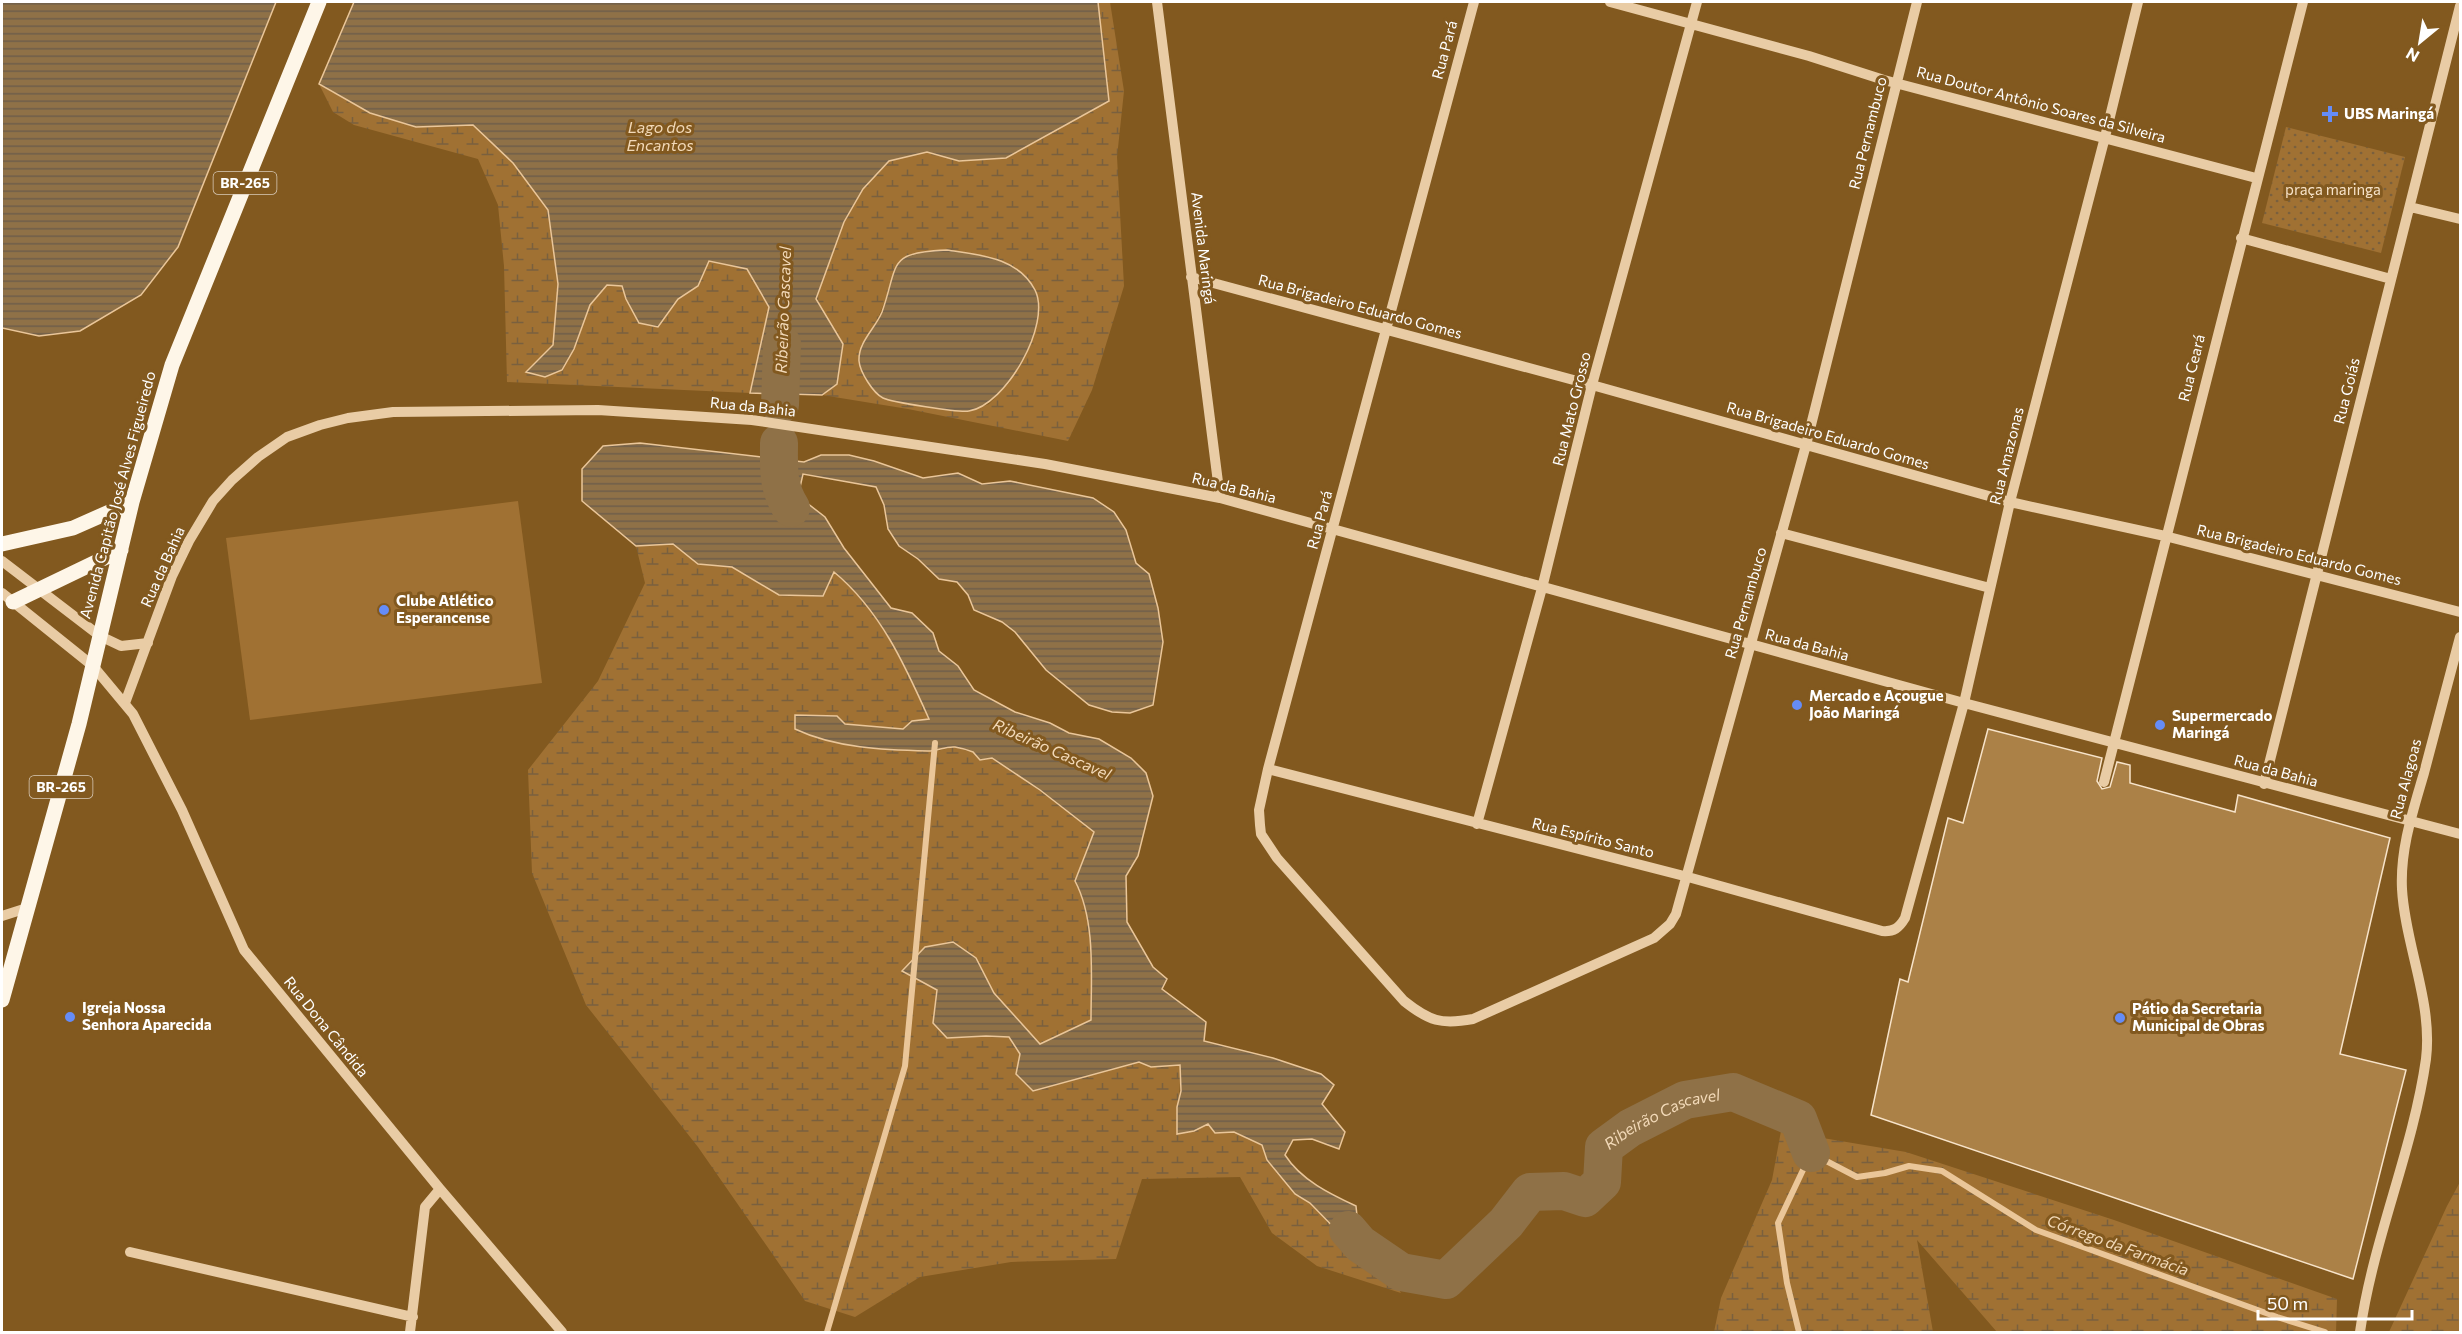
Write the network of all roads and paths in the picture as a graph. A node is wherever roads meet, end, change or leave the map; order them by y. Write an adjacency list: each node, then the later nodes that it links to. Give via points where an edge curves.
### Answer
1 (319, 2): 23 (main road, Avenida Capitão José Alves Figueiredo / BR-265, via 172,365)
2 (1158, 2): 17 (street, Avenida Maringá)
3 (1474, 2): 19 (street, Rua Pará)
4 (1610, 2): 10 (street, Rua Doutor Antônio Soares da Silveira)
5 (1697, 2): 10 (street, Rua Mato Grosso)
6 (1917, 2): 11 (street, Rua Pernambuco)
7 (2138, 2): 12 (street, Rua Amazonas)
8 (2303, 2): 13 (street, Rua Ceará)
9 (2460, 6): 14 (street, Rua Goiás)
10 (1691, 25): 11 (street, Rua Doutor Antônio Soares da Silveira); 20 (street, Rua Mato Grosso)
11 (1896, 83): 12 (street, Rua Doutor Antônio Soares da Silveira); 21 (street, Rua Pernambuco)
12 (2105, 137): 13 (street, Rua Doutor Antônio Soares da Silveira); 24 (street, Rua Amazonas)
13 (2256, 178): 16 (street, Rua Ceará)
14 (2410, 207): 15 (street); 18 (street, Rua Goiás)
15 (2460, 219)
16 (2241, 238): 18 (street); 27 (street, Rua Ceará)
17 (1191, 277): 19 (street, Rua Brigadeiro Eduardo Gomes); 22 (street, Avenida Maringá)
18 (2391, 279): 31 (street, Rua Goiás)
19 (1385, 330): 20 (street, Rua Brigadeiro Eduardo Gomes); 25 (street, Rua Pará)
20 (1592, 385): 21 (street, Rua Brigadeiro Eduardo Gomes); 32 (street, Rua Mato Grosso)
21 (1806, 445): 24 (street, Rua Brigadeiro Eduardo Gomes); 26 (street, Rua Pernambuco)
22 (1220, 498): 25 (street, Rua da Bahia); 39 (street, Rua da Bahia, via 1045,464 752,420 598,410 393,412 348,418 287,437 232,480 213,501 172,576)
23 (132, 502): 28 (main road, via 73,528); 29 (main road, Avenida Capitão José Alves Figueiredo / BR-265)
24 (2010, 502): 27 (street, Rua Brigadeiro Eduardo Gomes); 33 (street, Rua Amazonas)
25 (1334, 530): 32 (street, Rua da Bahia); 45 (street, Rua Pará)
26 (1781, 533): 33 (street); 40 (street, Rua Pernambuco)
27 (2165, 536): 31 (street, Rua Brigadeiro Eduardo Gomes); 44 (street, Rua Ceará)
28 (2, 544)
29 (121, 550): 34 (main road); 37 (main road, Avenida Capitão José Alves Figueiredo / BR-265)
30 (2, 561): 34 (street)
31 (2316, 575): 36 (street, Rua Brigadeiro Eduardo Gomes); 47 (street, Rua Goiás)
32 (1542, 588): 40 (street, Rua da Bahia); 49 (street, Rua Mato Grosso)
33 (1990, 588): 43 (street, Rua Amazonas)
34 (37, 590): 35 (main road); 37 (street)
35 (7, 597): 41 (street, Rua Dona Cândida)
36 (2460, 612)
37 (100, 636): 39 (street, via 121,646); 41 (main road, Avenida Capitão José Alves Figueiredo / BR-265)
38 (2460, 637): 48 (street, Rua Alagoas)
39 (148, 644): 42 (street, Rua da Bahia)
40 (1750, 645): 43 (street, Rua da Bahia); 51 (street, Rua Pernambuco)
41 (93, 666): 42 (street, Rua Dona Cândida); 52 (main road, BR-265)
42 (125, 703): 57 (street, Rua Dona Cândida, via 182,810 244,950)
43 (1964, 703): 44 (street, Rua da Bahia); 54 (street, Rua Amazonas)
44 (2113, 743): 46 (street, Rua Ceará); 47 (street, Rua da Bahia)
45 (1268, 769): 49 (street, Rua Espírito Santo); 56 (street, Rua Pará, via 1259,810 1262,834 1268,845)
46 (2104, 782)
47 (2264, 784): 48 (street, Rua da Bahia)
48 (2410, 821): 50 (street, Rua da Bahia); 62 (street, Rua Alagoas, via 2402,860 2402,890 2426,1027 2426,1057 2376,1252)
49 (1477, 824): 51 (street, Rua Espírito Santo)
50 (2460, 834)
51 (1688, 877): 54 (street, Rua Espírito Santo, via 1882,931 1895,930); 56 (street, Rua Pernambuco, via 1676,914 1653,938 1473,1019 1438,1021 1422,1016)
52 (27, 908): 53 (street); 55 (main road, BR-265)
53 (2, 916)
54 (1905, 918)
55 (2, 1000)
56 (1404, 1001)
57 (440, 1189): 59 (street, via 425,1207); 61 (street, Rua Dona Cândida)
58 (130, 1252): 59 (street)
59 (413, 1317): 60 (street)
60 (410, 1332)
61 (562, 1332)
62 (2360, 1332)

